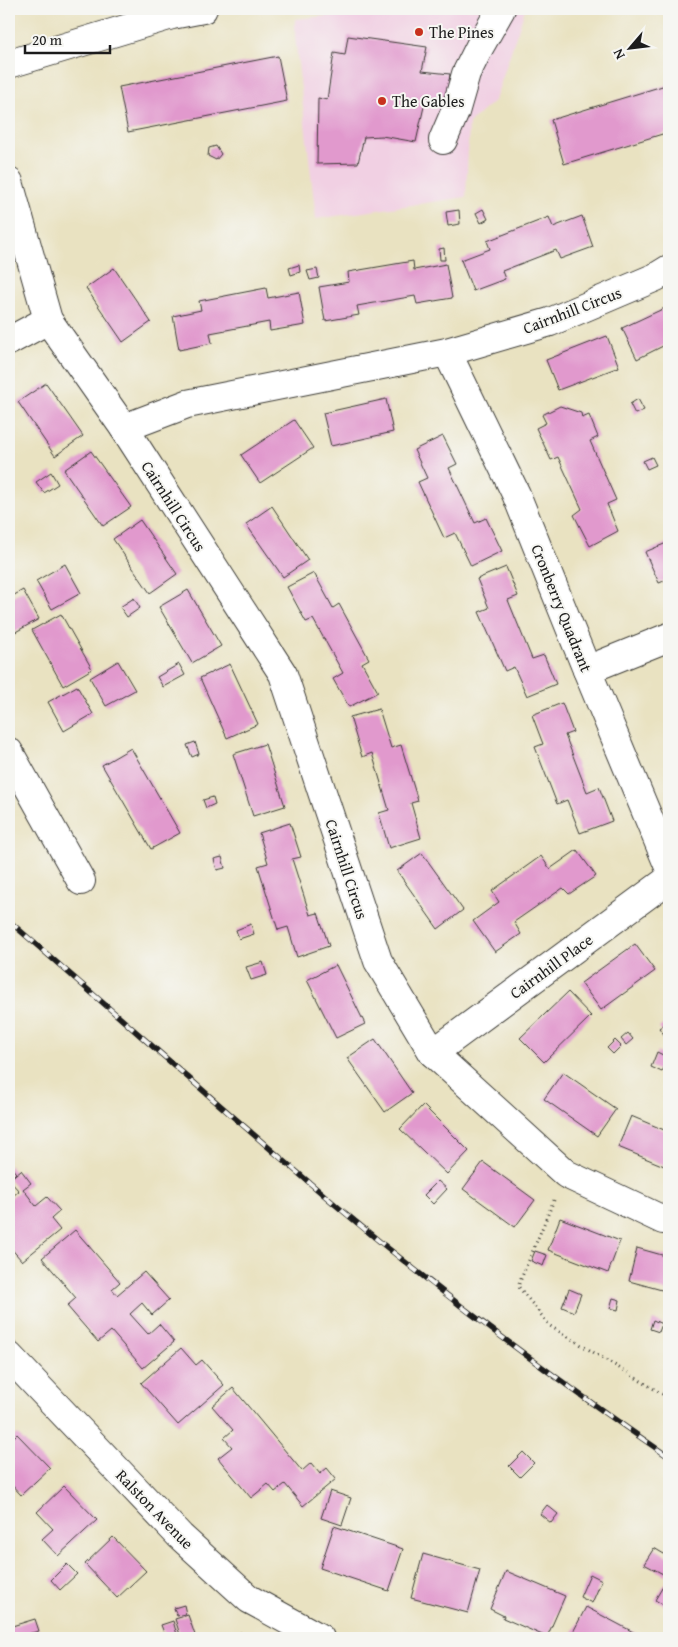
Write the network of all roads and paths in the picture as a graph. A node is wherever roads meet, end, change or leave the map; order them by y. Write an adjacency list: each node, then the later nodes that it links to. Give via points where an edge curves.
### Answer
1 (203, 9): 3 (street, via 172,15)
2 (501, 9): 4 (street, via 466,74)
3 (9, 64)
4 (443, 140)
5 (9, 182): 7 (street, Cairnhill Circus)
6 (669, 269): 9 (street, Cairnhill Circus, via 550,322)
7 (48, 320): 8 (street); 10 (street, Cairnhill Circus)
8 (9, 341)
9 (447, 352): 10 (street, Cairnhill Circus, via 187,404); 12 (street, Cronberry Quadrant, via 516,494)
10 (124, 428): 17 (street, Cairnhill Circus, via 282,674 378,961)
11 (669, 637): 12 (street)
12 (587, 670): 14 (street, Cronberry Quadrant)
13 (9, 752): 16 (street)
14 (669, 867)
15 (669, 879): 17 (street, Cairnhill Place)
16 (81, 881)
17 (433, 1053): 18 (street, Cairnhill Circus)
18 (566, 1174): 19 (street, Cairnhill Circus); 21 (path, via 518,1286 550,1326)
19 (669, 1220)
20 (9, 1356): 22 (street, Ralston Avenue, via 180,1536 249,1599)
21 (669, 1398)
22 (320, 1638)

